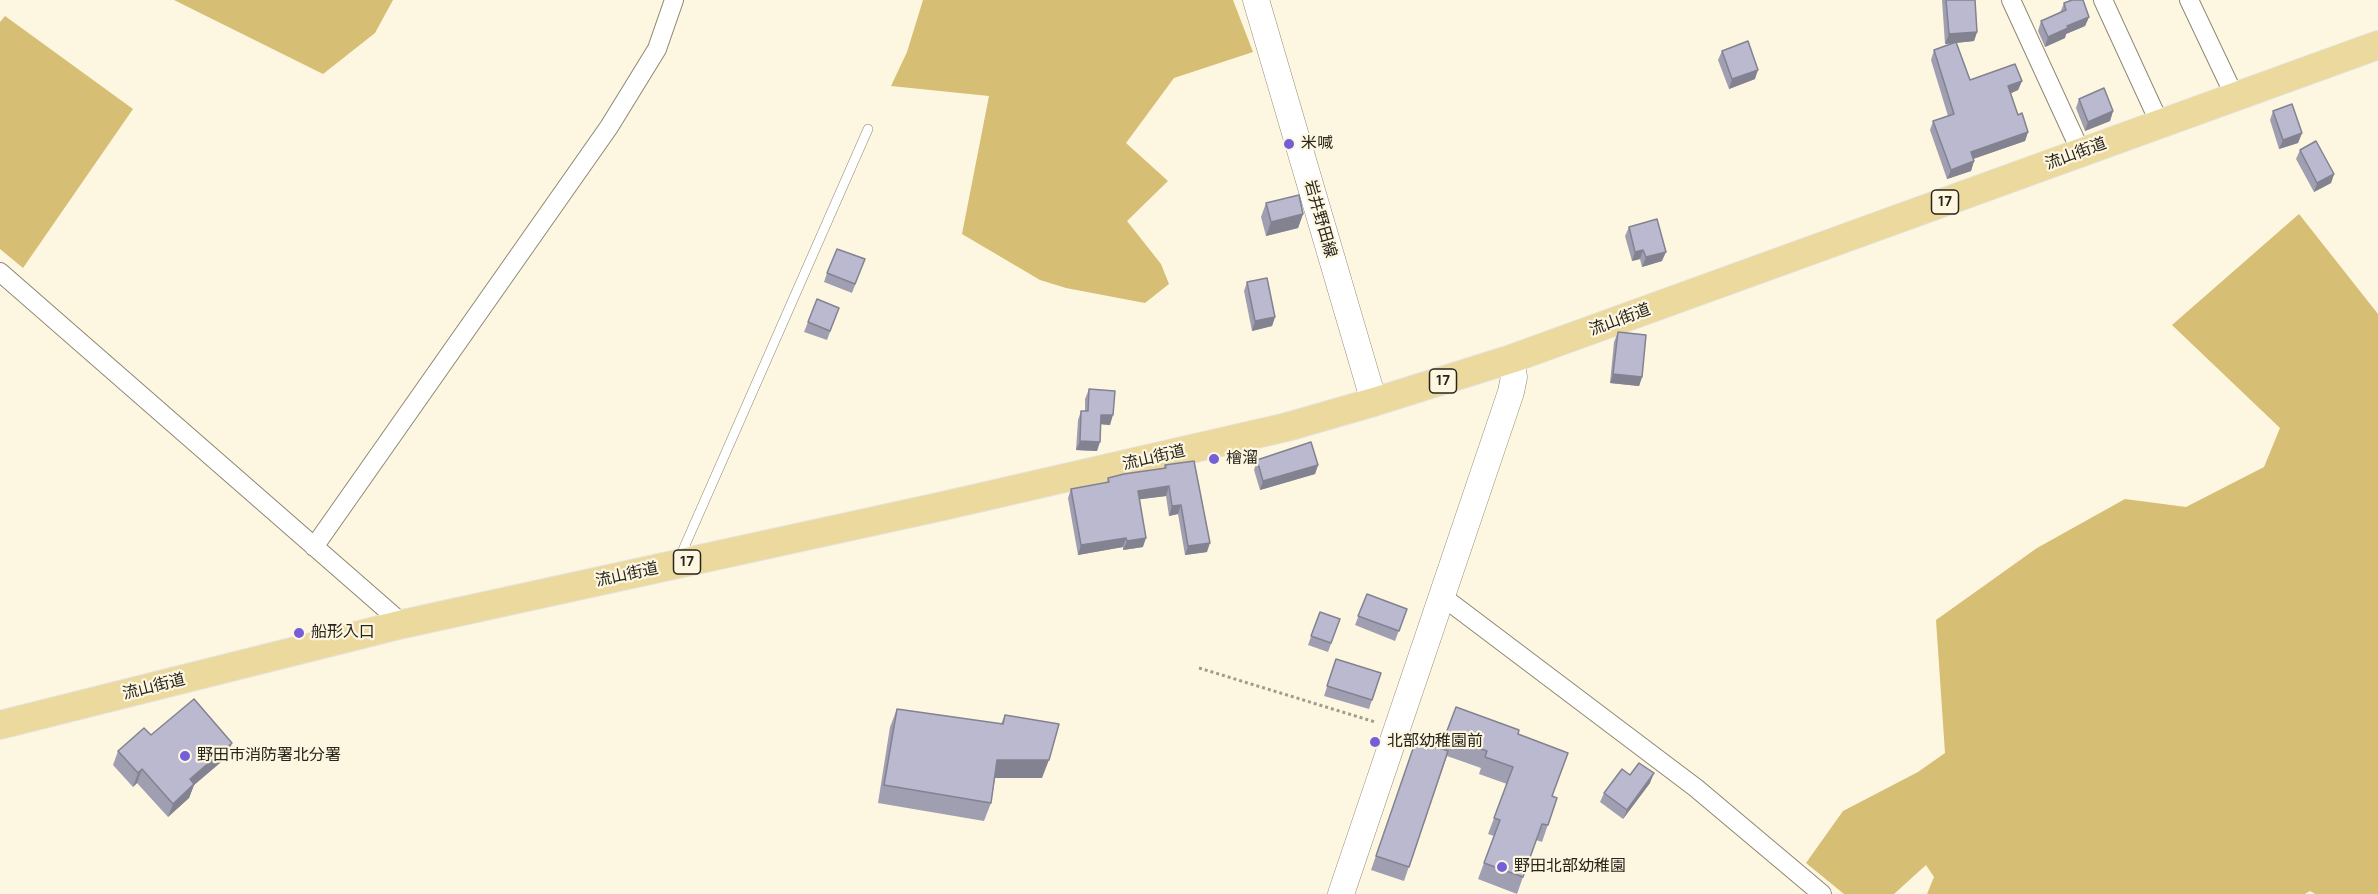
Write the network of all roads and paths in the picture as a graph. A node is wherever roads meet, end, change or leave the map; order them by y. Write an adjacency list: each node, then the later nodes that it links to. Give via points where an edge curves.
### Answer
1 (674, 0): 14 (street, via 657,49 609,127)
2 (1256, 0): 13 (street, 岩井野田線)
3 (2011, 0): 10 (street)
4 (2103, 0): 8 (street)
5 (2189, 0): 7 (street)
6 (2378, 45): 7 (main road, 流山街道 / 17)
7 (2235, 97): 8 (main road, 流山街道 / 17)
8 (2160, 124): 10 (main road, 流山街道 / 17)
9 (868, 129): 15 (lane)
10 (2081, 152): 12 (main road, 流山街道 / 17)
11 (0, 272): 14 (street)
12 (1511, 359): 13 (main road, 流山街道 / 17); 16 (street, via 1511,392)
13 (1374, 402): 15 (main road, 流山街道 / 17, via 1199,448)
14 (314, 547): 17 (street)
15 (677, 564): 17 (main road, 流山街道 / 17)
16 (1443, 597): 20 (street); 22 (street, via 1696,788)
17 (403, 624): 19 (main road, 流山街道 / 17)
18 (1199, 668): 20 (path)
19 (0, 725)
20 (1397, 729): 21 (street)
21 (1341, 894)
22 (1822, 894)

